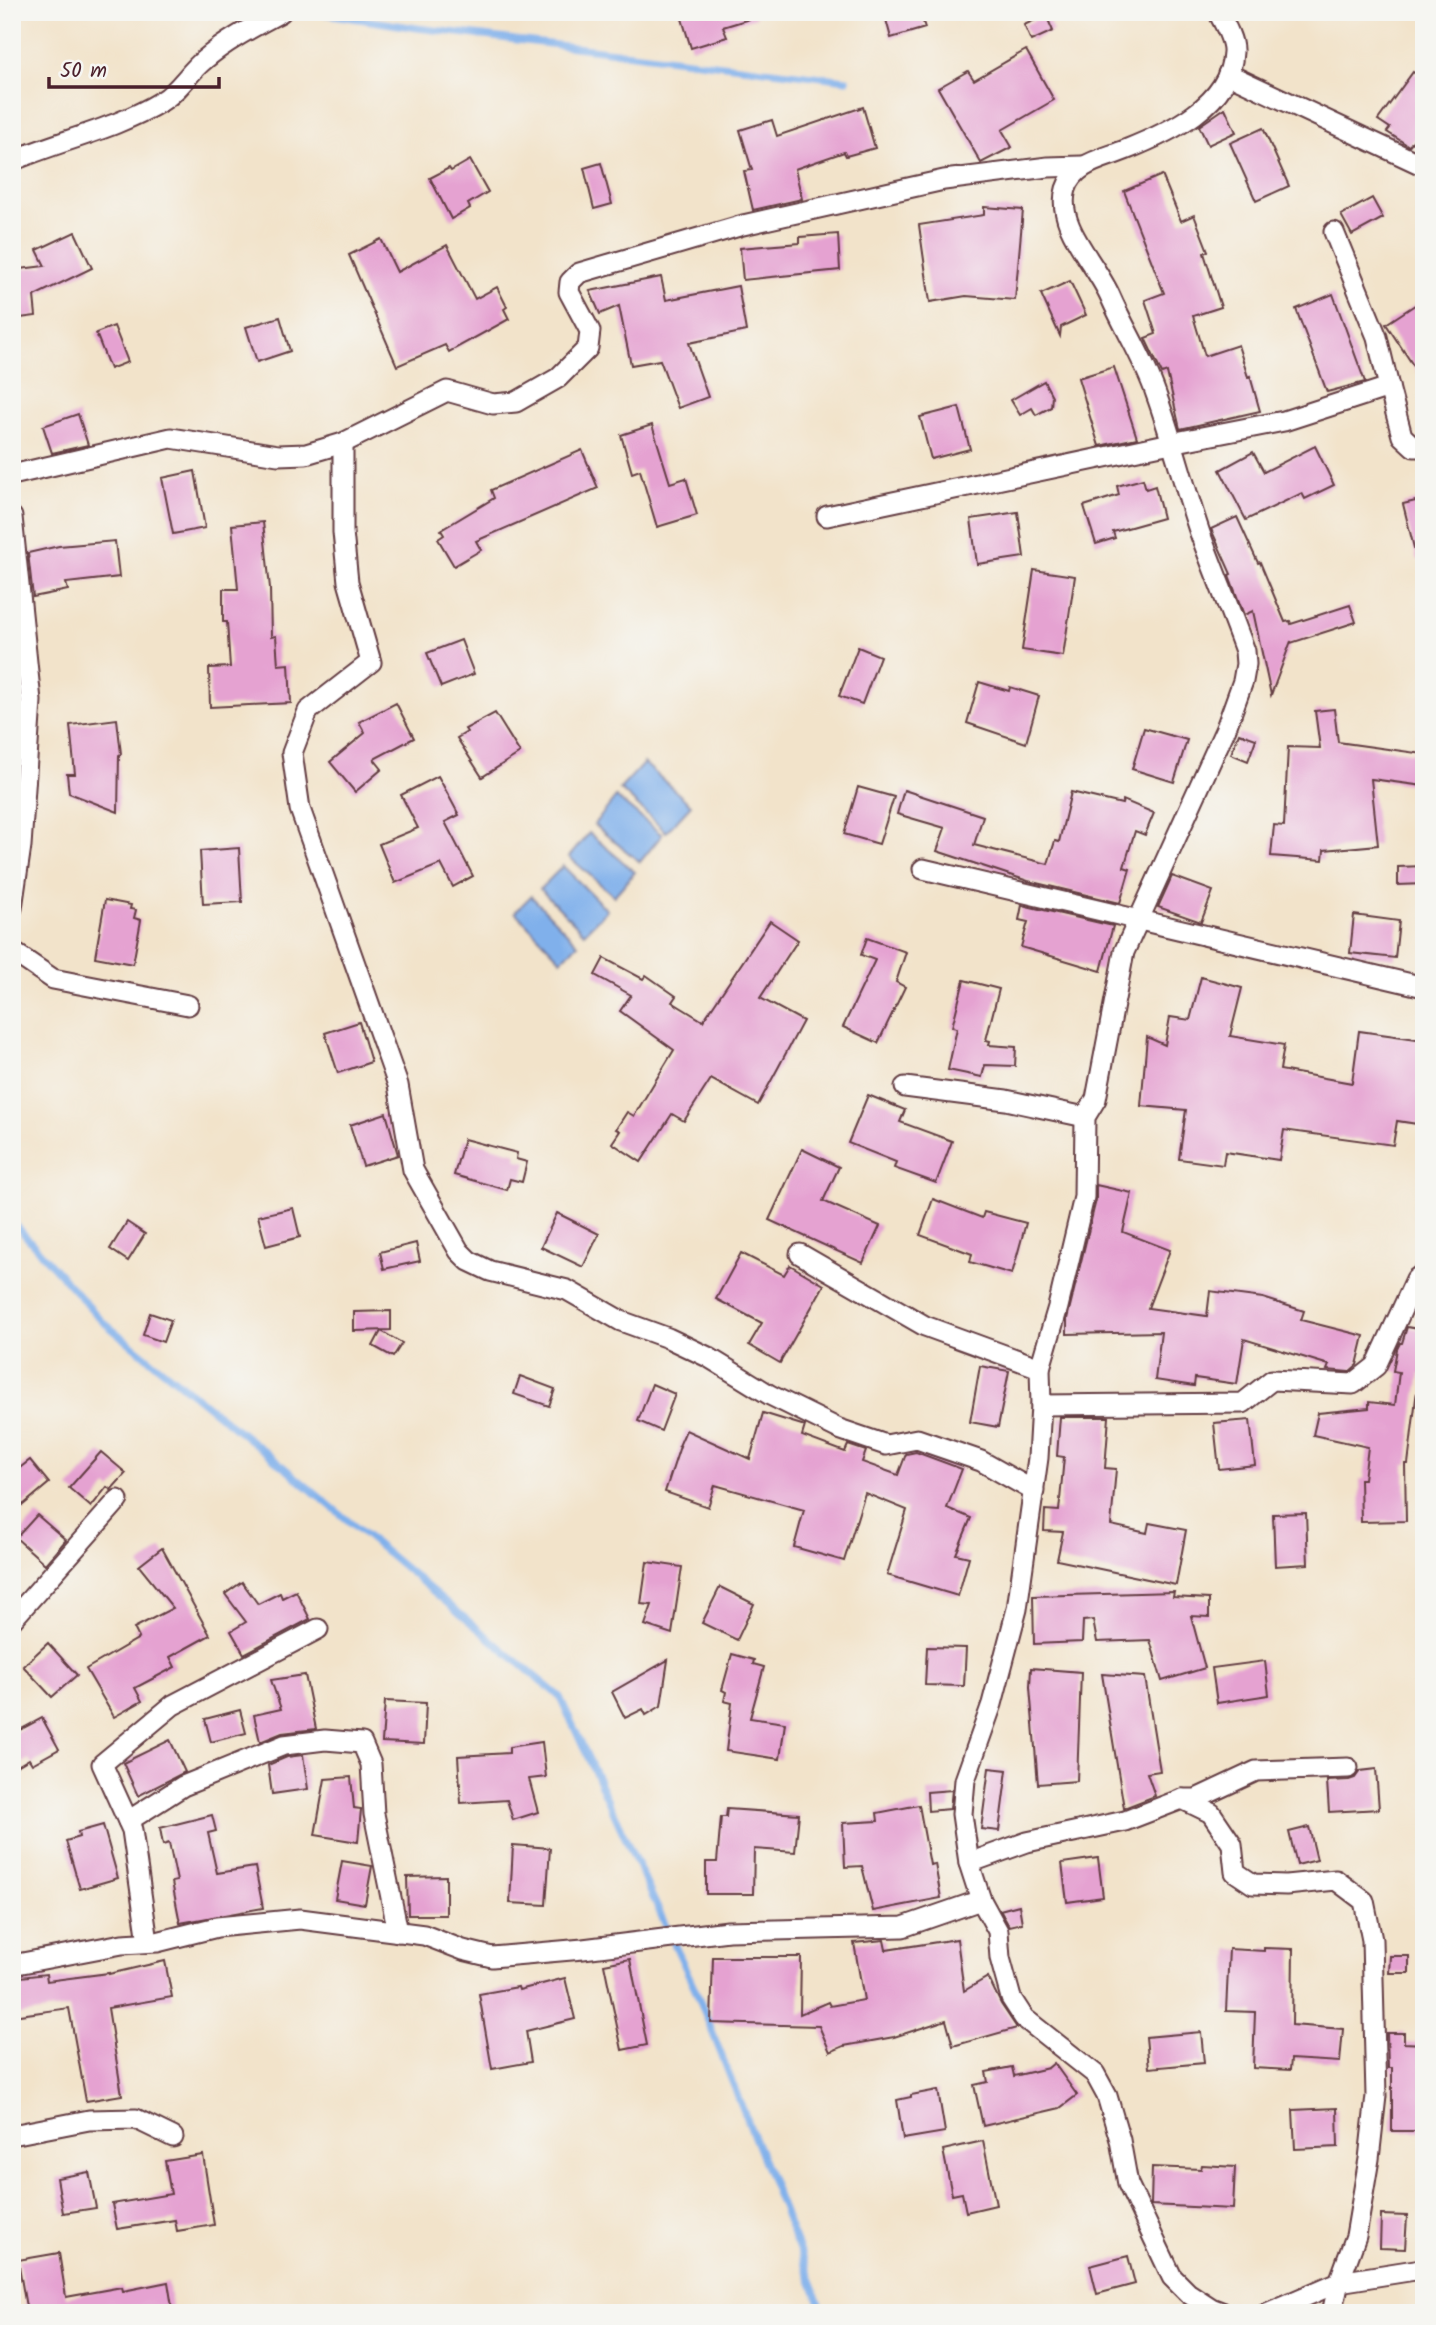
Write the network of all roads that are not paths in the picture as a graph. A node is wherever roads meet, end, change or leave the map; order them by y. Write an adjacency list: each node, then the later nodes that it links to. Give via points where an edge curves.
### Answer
1 (281, 12): 4 (street, via 203,60 164,100 114,124)
2 (1218, 12): 3 (street, via 1234,50)
3 (1228, 74): 5 (street, via 1216,95 1197,113); 6 (street)
4 (12, 161)
5 (1083, 166): 9 (street, via 944,180 743,225 579,272 570,282 569,292 590,331 588,348 558,378 516,402 493,404 447,391); 10 (street, via 1065,191 1066,224 1103,279 1156,392)
6 (1424, 166)
7 (1334, 232): 8 (street, via 1377,337)
8 (1389, 387): 10 (street, via 1284,421); 11 (street, via 1402,436 1414,447)
9 (343, 443): 12 (street, via 306,454 278,455 171,438); 28 (street, via 348,582 371,662 308,711 292,753 300,808 398,1085 413,1170 459,1251 490,1270 567,1290 621,1321 708,1357 839,1429 886,1445 917,1439 981,1461)
10 (1171, 443): 13 (street); 18 (street, via 1245,650 1246,664 1226,728)
11 (1424, 447)
12 (12, 475)
13 (827, 516)
14 (12, 517): 15 (street, via 31,701)
15 (20, 758): 17 (street, via 21,846)
16 (923, 869): 18 (street)
17 (12, 908)
18 (1137, 921): 20 (street); 23 (street, via 1124,952 1096,1099)
19 (12, 951): 21 (street, via 53,979)
20 (1424, 987)
21 (188, 1005)
22 (905, 1087): 23 (street, via 1006,1100)
23 (1086, 1117): 26 (street, via 1084,1197)
24 (800, 1254): 26 (street, via 925,1326)
25 (1424, 1273): 27 (street, via 1416,1279 1376,1366 1353,1384 1272,1380 1243,1403)
26 (1040, 1368): 27 (street)
27 (1041, 1405): 28 (street)
28 (1034, 1491): 35 (street, via 1017,1609 992,1704 965,1780 961,1814)
29 (118, 1500): 30 (street)
30 (12, 1620)
31 (318, 1629): 34 (street, via 173,1705 102,1763)
32 (1348, 1768): 33 (street, via 1256,1771 1196,1799)
33 (1182, 1799): 35 (street, via 1125,1821 1027,1843); 43 (street, via 1211,1814 1233,1844 1236,1872 1253,1884 1336,1880 1364,1901 1372,1940 1376,2096 1356,2236)
34 (128, 1821): 37 (street, via 183,1786 284,1745 325,1740 362,1743 370,1764 374,1814); 38 (street)
35 (969, 1863): 36 (street)
36 (981, 1900): 37 (street, via 903,1927 729,1931 492,1957 424,1935); 44 (street, via 998,1931 1010,1998 1024,2018 1095,2074 1107,2096 1128,2184 1172,2277 1188,2293)
37 (398, 1932): 38 (street, via 300,1919 217,1927)
38 (148, 1942): 39 (street)
39 (12, 1965)
40 (12, 2135): 41 (street, via 89,2120 136,2119)
41 (173, 2137)
42 (1424, 2272): 43 (street)
43 (1339, 2283): 45 (street); 46 (street)
44 (1224, 2313)
45 (1267, 2313)
46 (1332, 2313)

